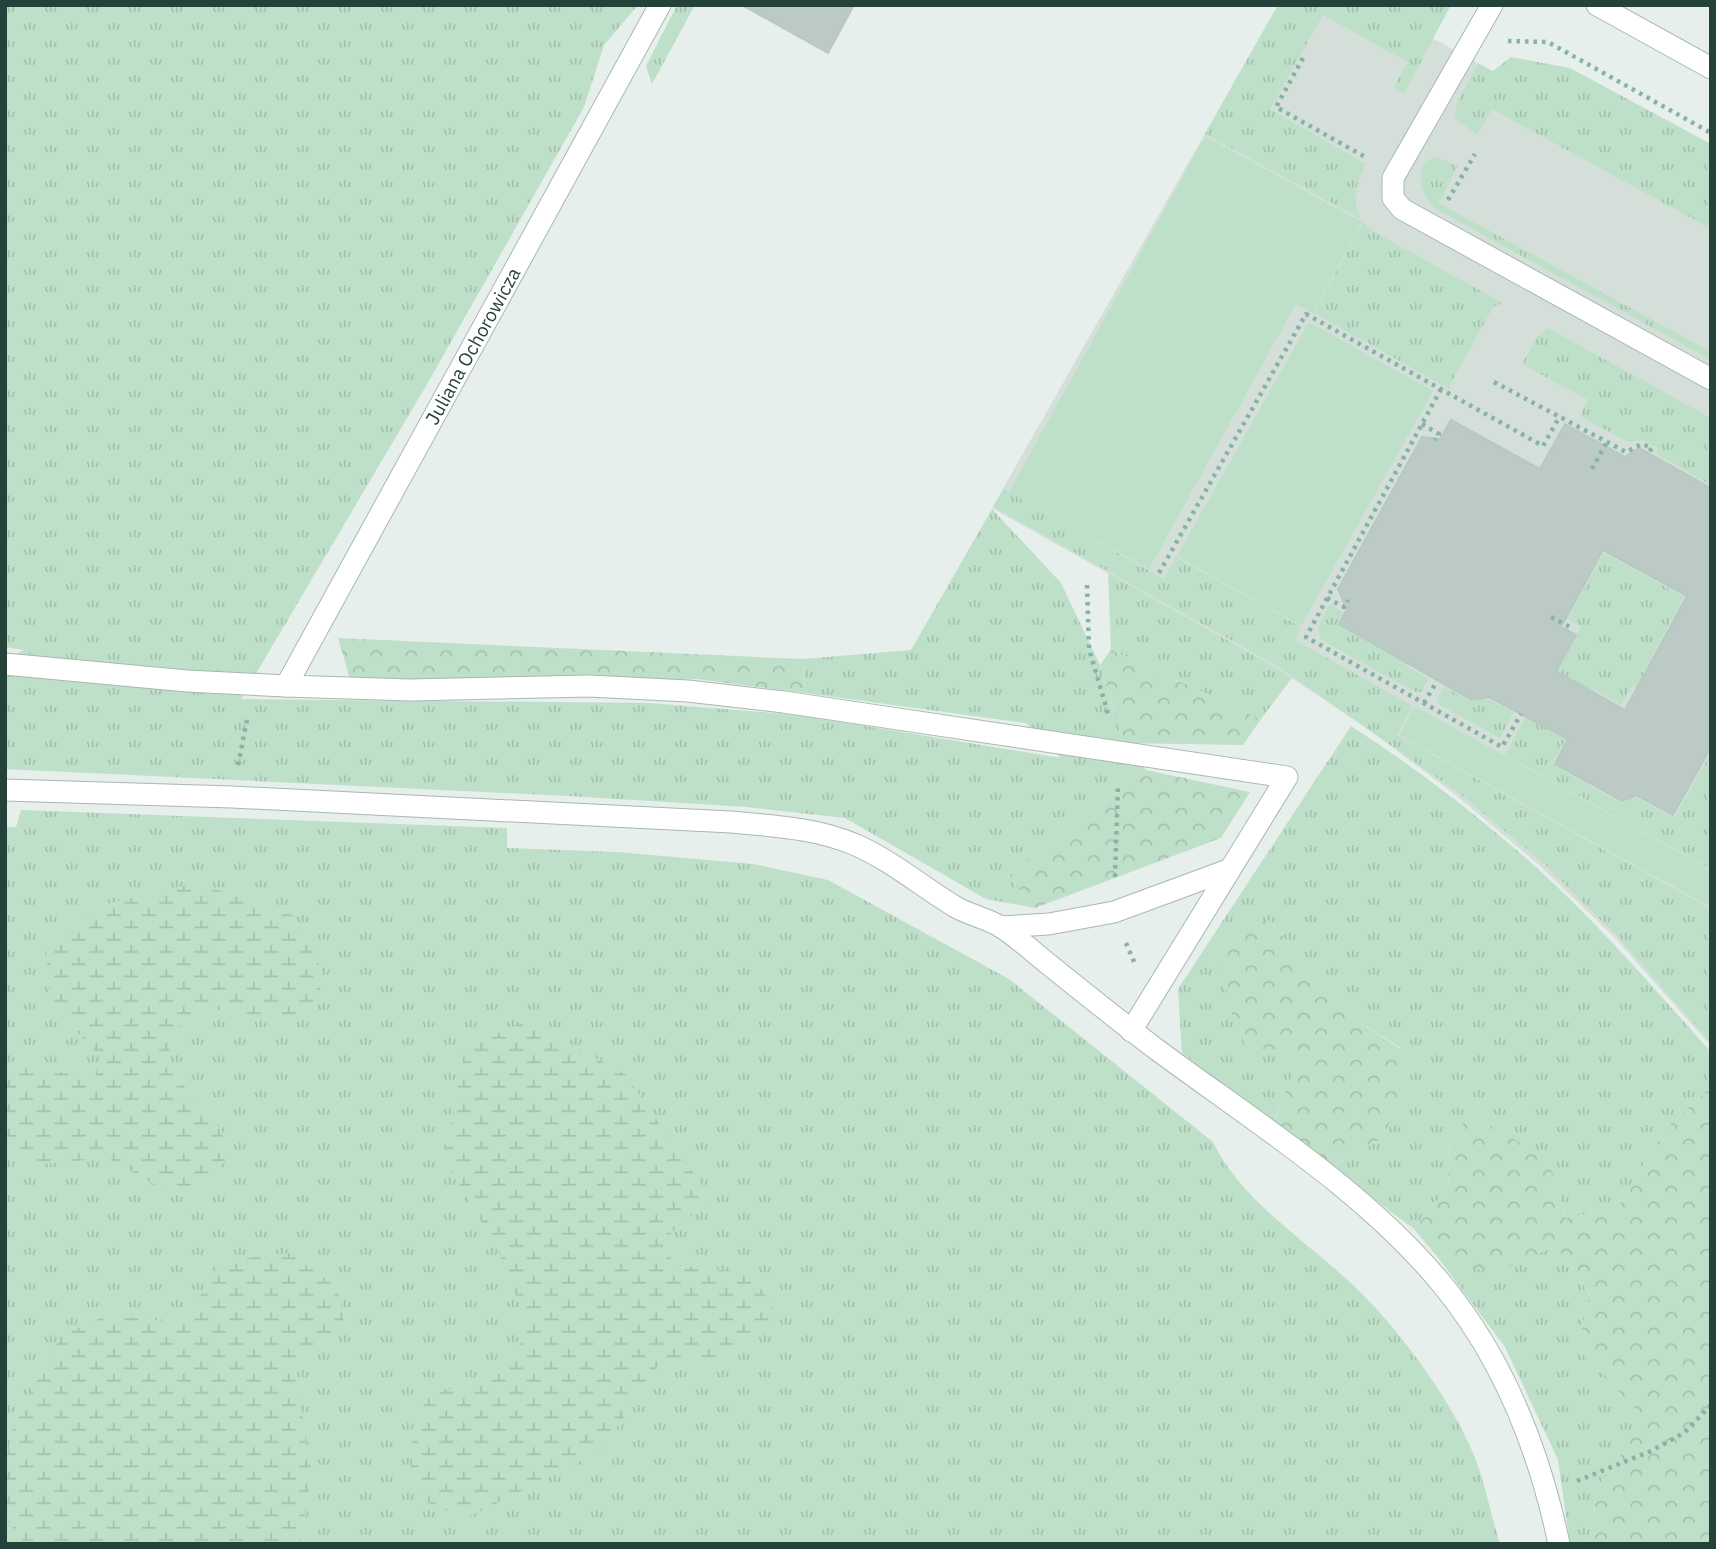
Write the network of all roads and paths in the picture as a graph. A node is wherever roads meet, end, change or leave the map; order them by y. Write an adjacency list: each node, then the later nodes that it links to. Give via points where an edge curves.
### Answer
1 (660, 5): 27 (street, Juliana Ochorowicza)
2 (1492, 5): 4 (street)
3 (1597, 5): 6 (street)
4 (1479, 29): 7 (path, via 1499,40 1548,42); 9 (street, via 1394,178 1393,198 1402,209)
5 (1303, 58): 8 (path, via 1276,107)
6 (1711, 68)
7 (1711, 133)
8 (1374, 162)
9 (1711, 379)
10 (1494, 382): 12 (path)
11 (1441, 389): 12 (path, via 1543,446); 13 (path); 18 (path, via 1306,314)
12 (1560, 416): 15 (path)
13 (1422, 424): 14 (path, via 1438,434); 20 (path)
14 (1435, 440)
15 (1607, 442): 16 (path, via 1626,452 1642,444 1652,448); 17 (path)
16 (1648, 453)
17 (1592, 469)
18 (1159, 573)
19 (1087, 584): 30 (path, via 1089,649)
20 (1328, 598): 21 (path, via 1344,607); 28 (path, via 1306,637)
21 (1348, 600)
22 (1551, 617): 23 (path, via 1570,627)
23 (1567, 631)
24 (5, 664): 26 (street)
25 (1437, 681): 28 (path)
26 (254, 684): 27 (street); 32 (path)
27 (286, 686): 30 (street, via 410,690 589,686 688,691)
28 (1424, 703): 29 (path, via 1502,747)
29 (1521, 714)
30 (1119, 755): 33 (street, via 1287,778); 34 (path)
31 (5, 790): 32 (street)
32 (232, 797): 35 (street, via 731,822 813,831 855,845 956,907)
33 (1228, 870): 34 (street); 36 (street)
34 (1114, 912): 35 (street); 36 (path)
35 (1001, 927): 37 (street)
36 (1149, 1000): 37 (street)
37 (1132, 1031): 39 (street, via 1334,1181 1442,1283 1515,1400)
38 (1711, 1405): 39 (path, via 1684,1433 1651,1451)
39 (1548, 1492): 40 (street)
40 (1559, 1544)

